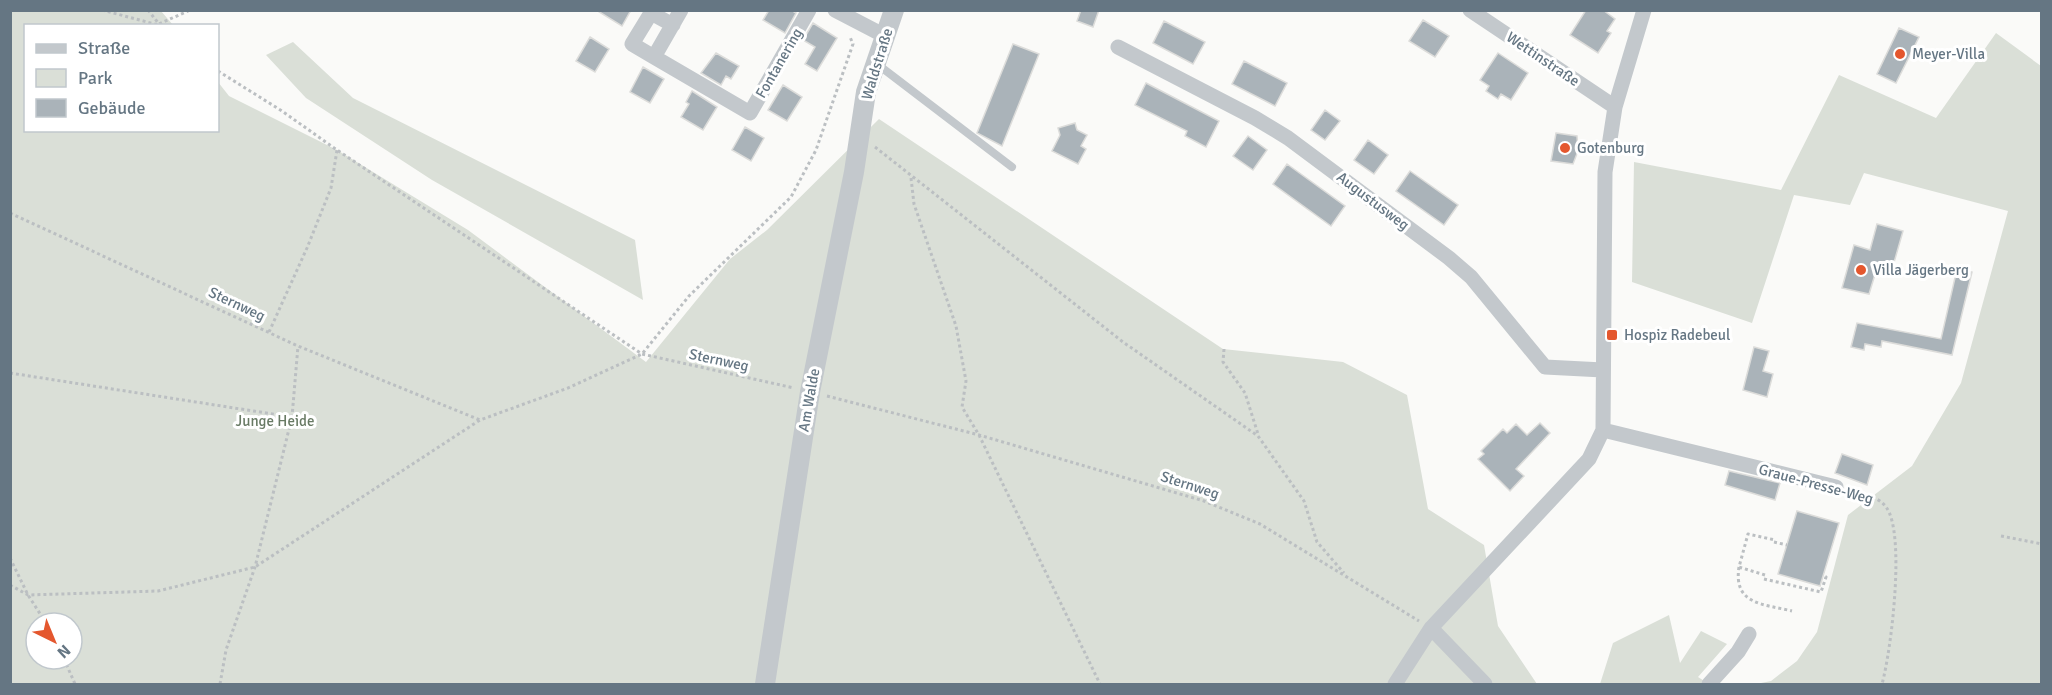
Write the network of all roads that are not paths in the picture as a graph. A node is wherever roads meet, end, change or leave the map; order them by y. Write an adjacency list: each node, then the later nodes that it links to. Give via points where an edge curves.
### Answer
1 (681, 10): 7 (street)
2 (809, 10): 10 (street, Fontanering, via 750,113)
3 (894, 10): 8 (street, Waldstraße)
4 (1470, 10): 12 (street, Wettinstraße)
5 (1644, 10): 12 (street)
6 (839, 13): 8 (street)
7 (673, 25): 10 (street); 10 (street, Fontanering, via 651,14 632,44)
8 (885, 36): 11 (street, Waldstraße)
9 (1118, 47): 15 (street, Augustusweg, via 1288,138 1449,258 1471,277 1545,367)
10 (654, 57)
11 (876, 64): 13 (street, Waldstraße, via 866,92); 14 (lane)
12 (1615, 107): 15 (street, via 1605,172)
13 (861, 127): 20 (street, Am Walde, via 810,392)
14 (1012, 167)
15 (1603, 370): 16 (street)
16 (1603, 430): 17 (street, Graue-Presse-Weg); 18 (street, via 1589,459)
17 (1836, 487)
18 (1431, 628): 21 (street); 22 (street)
19 (1749, 634): 23 (street)
20 (765, 684)
21 (1395, 684)
22 (1485, 684)
23 (1708, 684)

